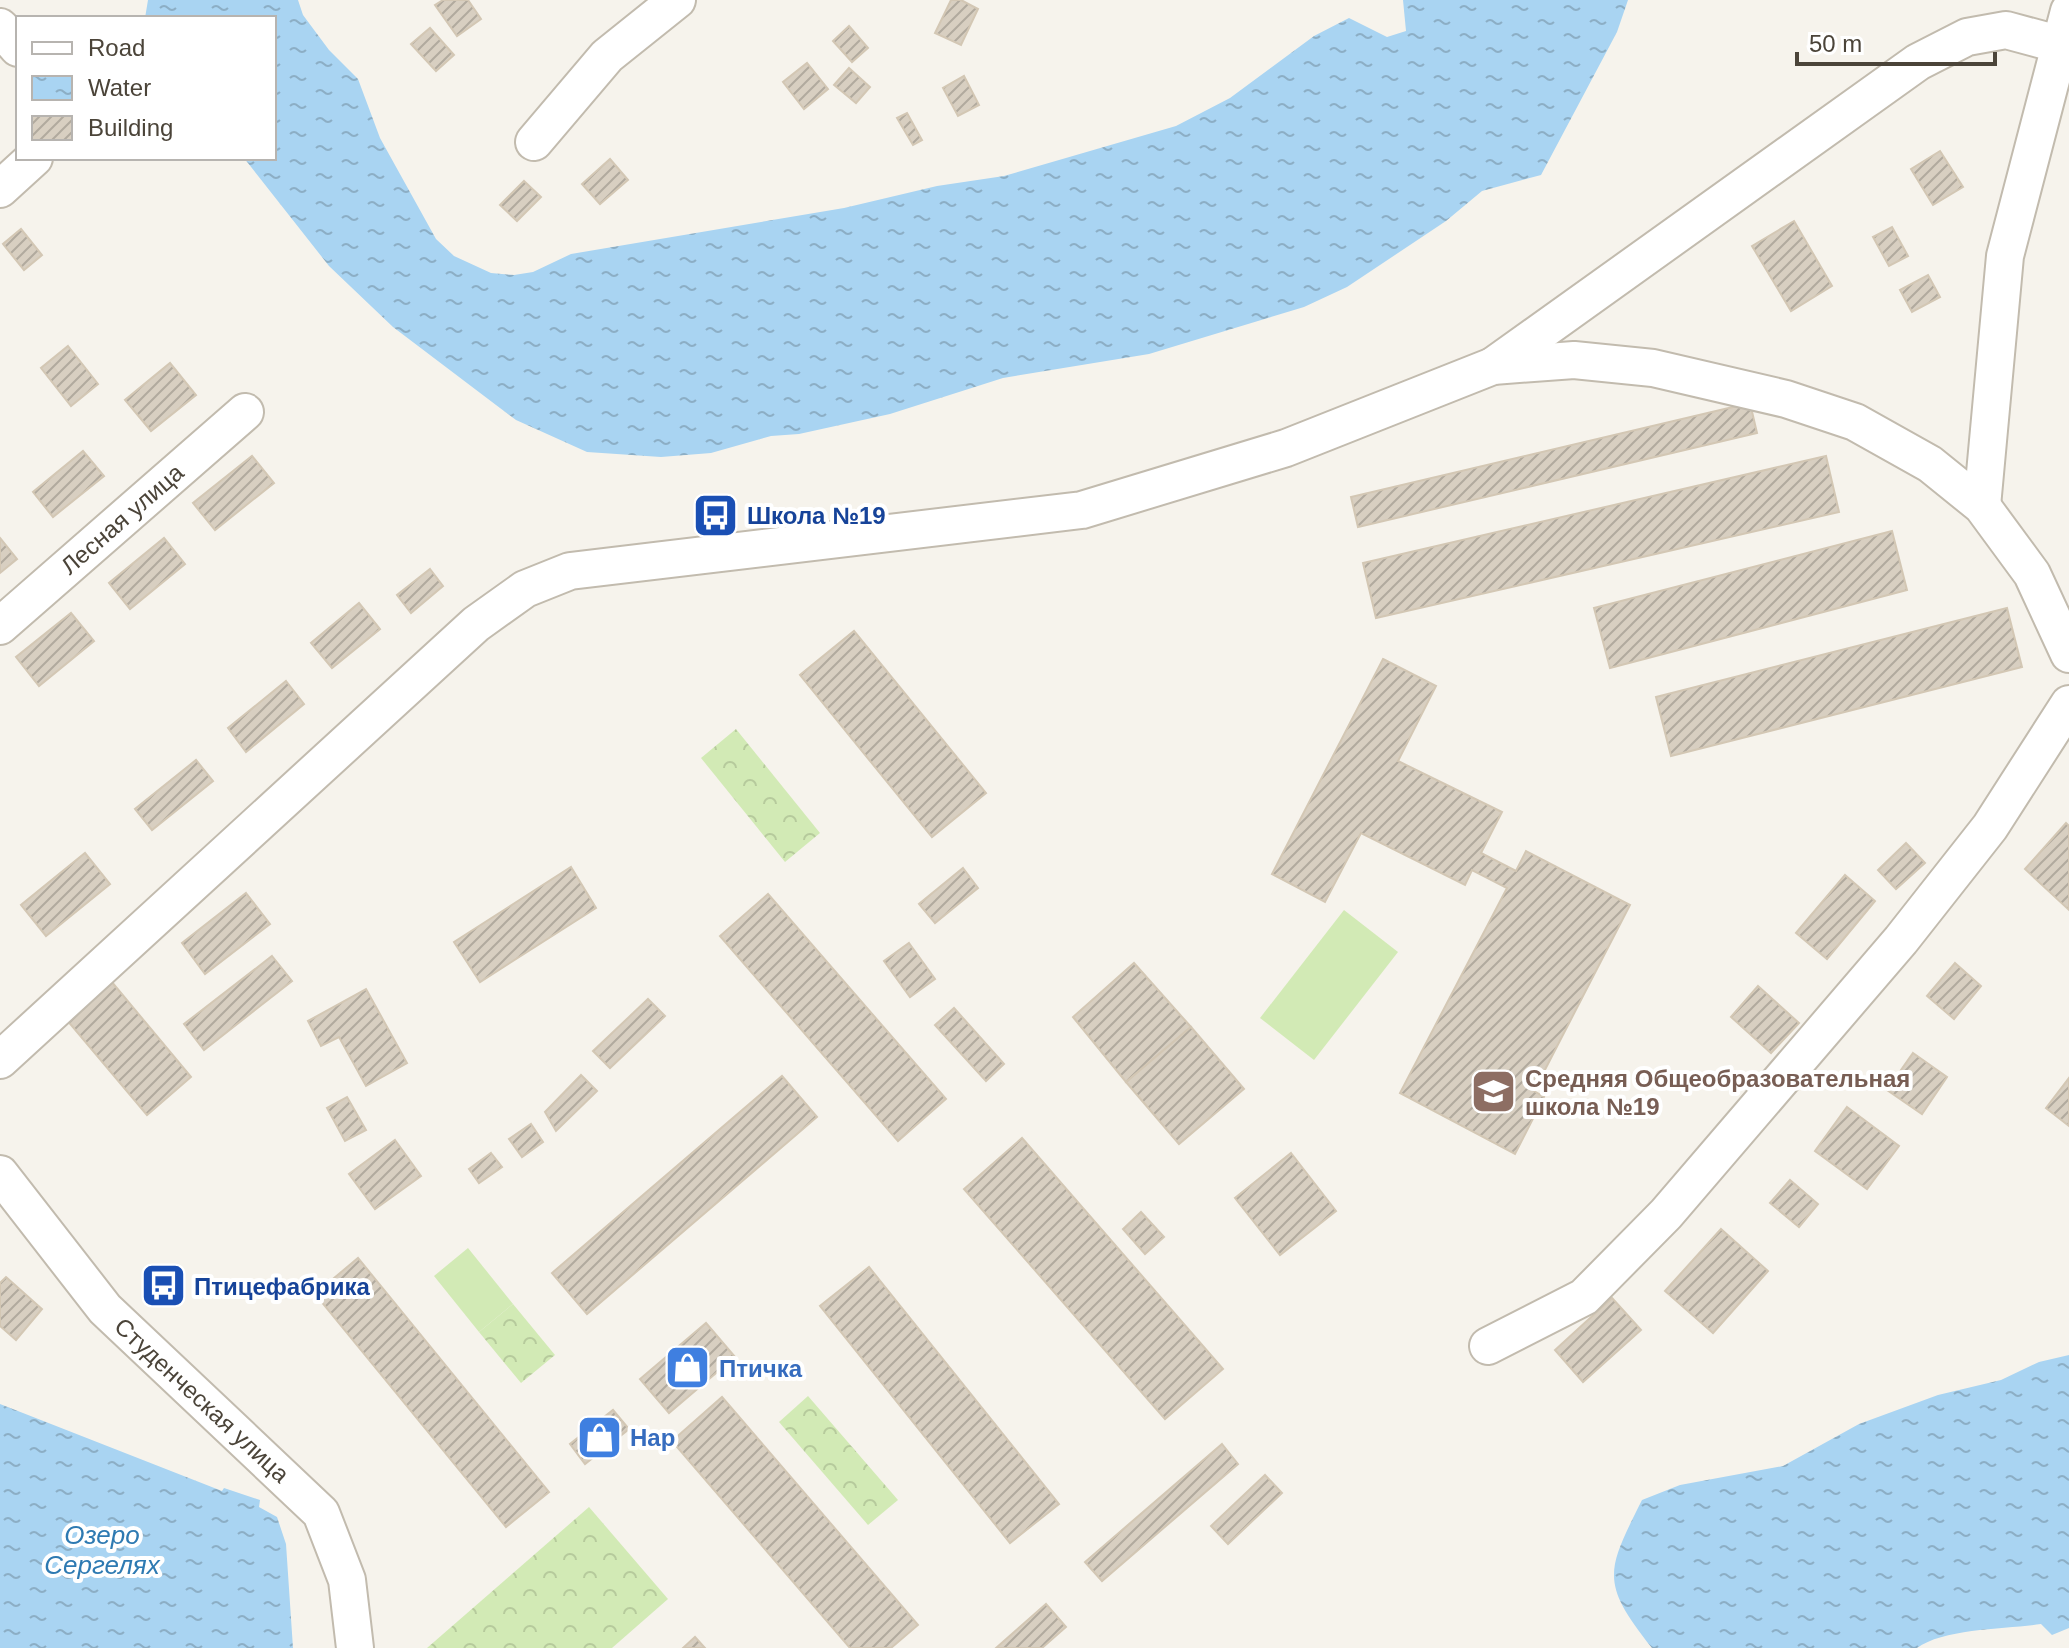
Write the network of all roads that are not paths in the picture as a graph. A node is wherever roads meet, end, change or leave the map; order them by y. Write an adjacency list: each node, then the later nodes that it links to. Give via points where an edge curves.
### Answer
1 (677, 0): 5 (street, via 607,56)
2 (0, 27): 4 (street)
3 (2063, 27): 8 (street, via 1967,37 1918,62); 10 (street, via 2005,256)
4 (16, 46)
5 (534, 142)
6 (32, 160): 7 (street)
7 (0, 189)
8 (1493, 366): 10 (street, via 1574,360 1653,368 1786,399 1855,422 1930,464); 14 (street, via 1286,448 1082,510 615,564 570,571 525,589 476,624)
9 (245, 412): 11 (street, Лесная улица)
10 (1982, 506): 12 (street, via 2032,574)
11 (0, 626)
12 (2069, 654)
13 (2069, 704): 16 (street, via 1990,827 1901,940 1666,1214 1584,1297)
14 (0, 1060)
15 (0, 1174): 17 (street, Студенческая улица, via 105,1309 321,1513 347,1580)
16 (1488, 1346)
17 (355, 1648)

